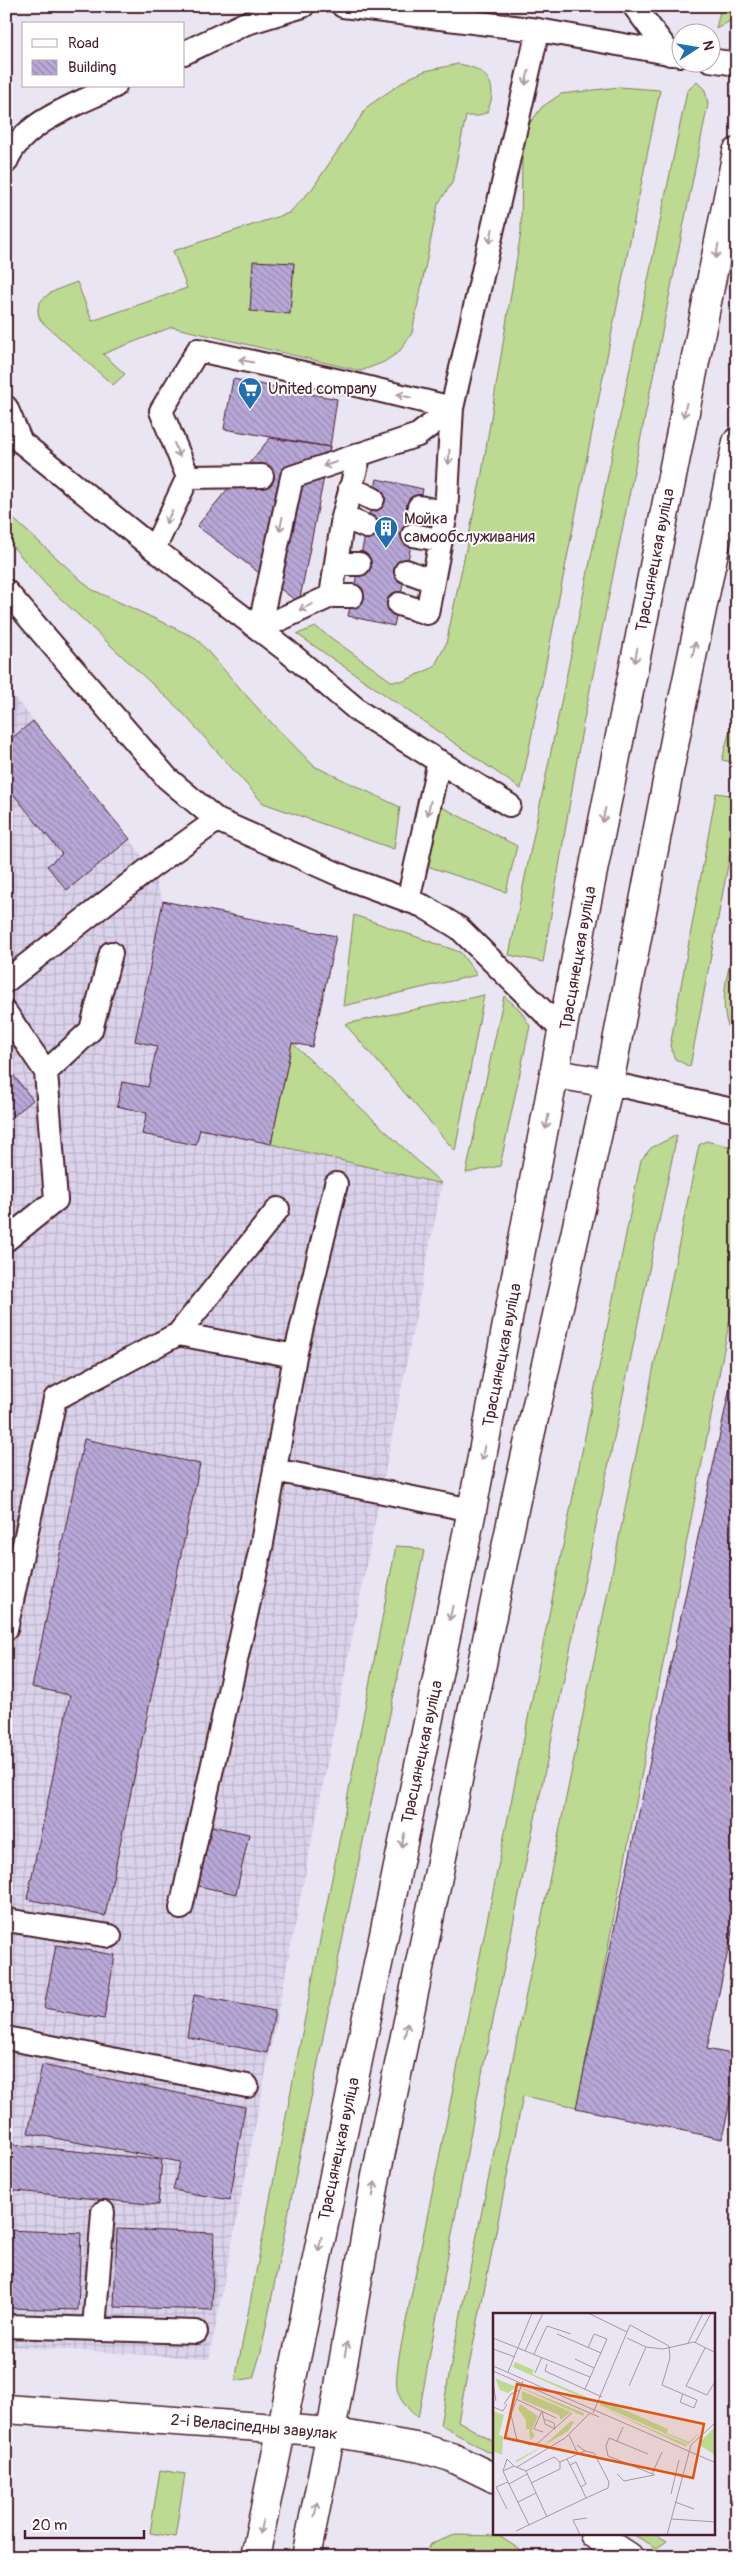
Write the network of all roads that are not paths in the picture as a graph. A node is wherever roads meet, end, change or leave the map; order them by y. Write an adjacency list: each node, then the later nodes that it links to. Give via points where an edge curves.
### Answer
1 (303, 6): 6 (lane, via 244,24)
2 (343, 6): 4 (lane)
3 (634, 6): 5 (lane)
4 (538, 30): 7 (lane); 14 (lane, one-way to 14)
5 (670, 49)
6 (185, 53)
7 (670, 54)
8 (720, 61): 9 (lane)
9 (737, 64)
10 (111, 88): 12 (lane, via 36,126 10,153)
11 (737, 152): 42 (main road, Трасцянецкая вуліца, one-way to 42, via 582,926)
12 (6, 162)
13 (6, 407): 27 (lane, via 21,442)
14 (452, 408): 16 (lane, via 418,435); 18 (lane, one-way to 18, via 198,350 161,411); 22 (lane, one-way to 22)
15 (737, 442): 45 (main road, one-way to 15, via 680,714)
16 (360, 454): 19 (lane); 34 (lane, one-way to 34, via 292,477)
17 (262, 476): 18 (lane)
18 (188, 477): 27 (lane, one-way to 27)
19 (350, 488): 20 (lane); 23 (lane)
20 (373, 499)
21 (419, 507): 22 (lane)
22 (446, 512): 26 (lane)
23 (344, 517): 24 (lane); 28 (lane)
24 (367, 527)
25 (413, 535): 26 (lane)
26 (439, 540): 31 (lane)
27 (154, 549): 34 (lane)
28 (336, 564): 29 (lane); 34 (lane, one-way to 34, via 342,596)
29 (359, 564)
30 (406, 571): 31 (lane)
31 (433, 580): 33 (lane, via 427,613)
32 (6, 591): 37 (lane, via 167,778)
33 (399, 604)
34 (259, 629): 35 (lane, via 361,713)
35 (439, 761): 36 (lane); 38 (lane, one-way to 38)
36 (509, 805)
37 (217, 820): 38 (lane, via 349,879); 40 (lane)
38 (408, 901): 42 (lane, via 423,906 459,928)
39 (111, 953): 43 (lane, via 91,1030)
40 (6, 981)
41 (6, 1013): 43 (lane)
42 (564, 1032): 44 (main road, Трасцянецкая вуліца)
43 (46, 1072): 49 (lane, via 56,1200)
44 (556, 1074): 45 (main road); 53 (main road, Трасцянецкая вуліца, one-way to 53)
45 (609, 1082): 46 (lane); 66 (main road, one-way to 45, via 378,2166 519,1485)
46 (737, 1111)
47 (336, 1184): 51 (lane)
48 (278, 1209): 50 (lane)
49 (6, 1240)
50 (178, 1334): 51 (lane); 54 (lane, via 55,1399)
51 (295, 1356): 52 (lane)
52 (276, 1470): 53 (lane); 55 (lane)
53 (472, 1510): 65 (main road, Трасцянецкая вуліца, one-way to 65)
54 (6, 1629)
55 (181, 1908)
56 (6, 1920): 57 (lane)
57 (110, 1936)
58 (6, 2038): 59 (lane)
59 (247, 2086)
60 (103, 2212): 62 (lane)
61 (6, 2326): 62 (lane)
62 (94, 2329): 63 (lane)
63 (196, 2332)
64 (6, 2409): 65 (main road, 2-і Веласіпедны завулак)
65 (282, 2428): 66 (main road, 2-і Веласіпедны завулак); 69 (main road, Трасцянецкая вуліца, one-way to 69)
66 (332, 2432): 67 (main road, 2-і Веласіпедны завулак, via 421,2448 451,2457); 70 (main road, one-way to 66)
67 (493, 2478)
68 (597, 2536): 71 (main road)
69 (255, 2557)
70 (306, 2557)
71 (630, 2557)

